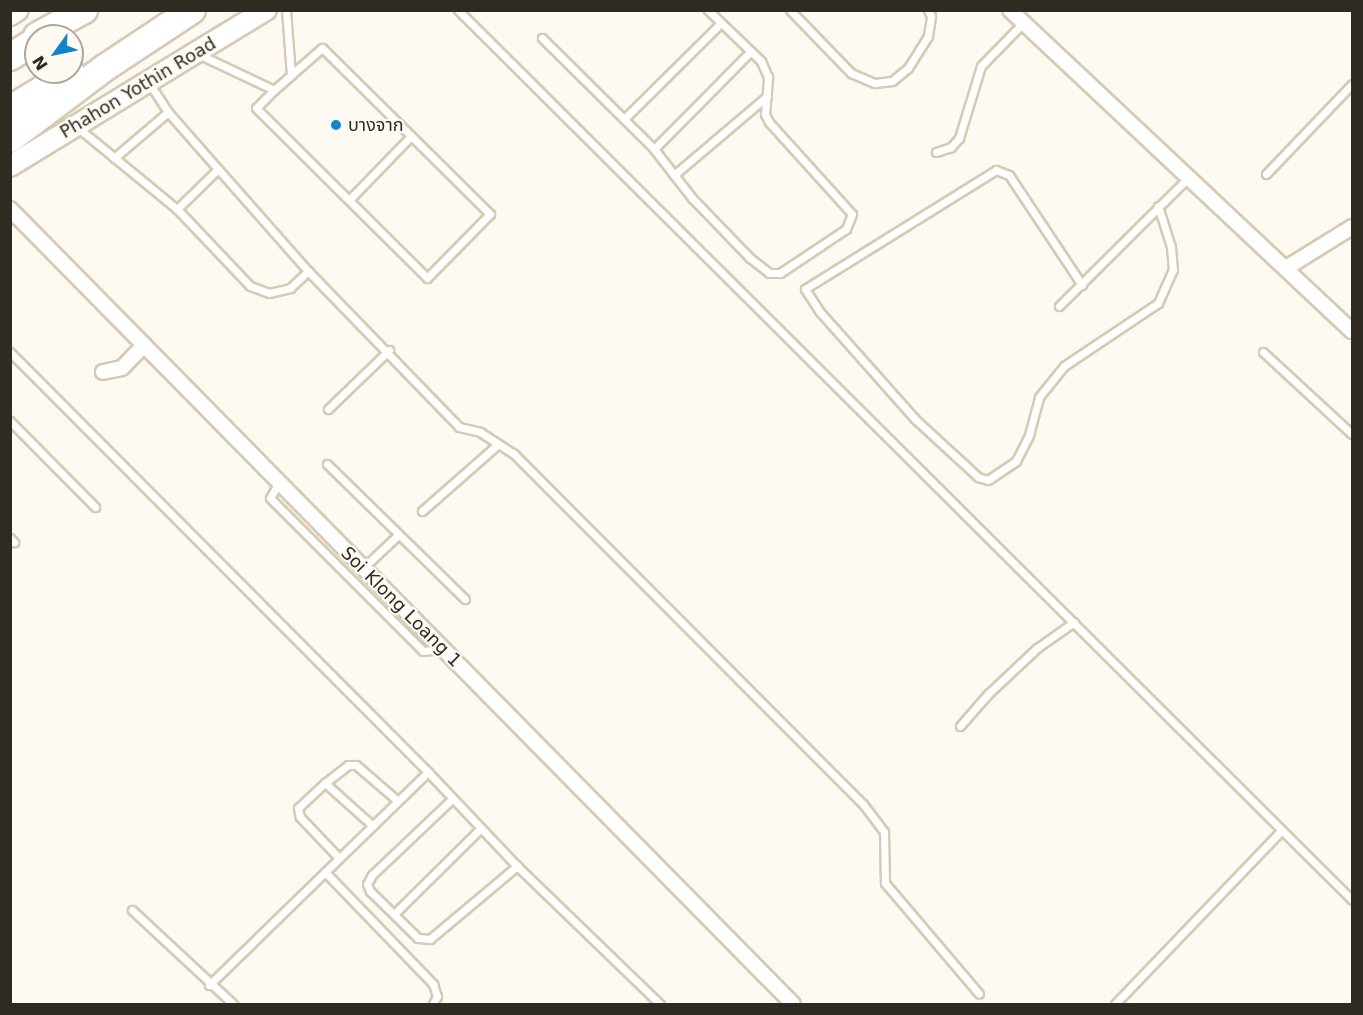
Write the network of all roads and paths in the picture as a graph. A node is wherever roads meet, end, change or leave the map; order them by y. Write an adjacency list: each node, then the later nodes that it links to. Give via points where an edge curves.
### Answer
1 (18, 10): 12 (main road)
2 (84, 10): 14 (highway); 15 (highway)
3 (172, 10): 24 (highway)
4 (192, 10): 36 (highway, via 106,67)
5 (266, 10): 22 (main road, Phahon Yothin Road)
6 (286, 10): 25 (lane)
7 (459, 10): 71 (lane)
8 (708, 10): 16 (lane)
9 (789, 10): 10 (lane, via 851,73 875,83 892,81 908,68 928,36)
10 (928, 10)
11 (1010, 10): 13 (street)
12 (10, 15)
13 (1023, 23): 38 (lane, via 981,66 959,138 951,147); 44 (street)
14 (60, 24)
15 (62, 24)
16 (721, 24): 21 (lane); 33 (lane)
17 (542, 38): 33 (lane)
18 (24, 44): 20 (highway)
19 (24, 47): 23 (highway)
20 (10, 51)
21 (750, 52): 30 (lane, via 761,61); 37 (lane)
22 (196, 53): 26 (main road, Phahon Yothin Road); 29 (lane)
23 (10, 57)
24 (84, 65)
25 (291, 75): 29 (lane); 35 (lane, via 322,48)
26 (149, 82): 32 (lane); 34 (main road, Phahon Yothin Road)
27 (52, 84): 31 (highway)
28 (1353, 84): 42 (lane)
29 (274, 90): 45 (lane, via 256,108)
30 (769, 94): 43 (lane); 43 (lane, via 765,107 769,122 847,206 852,214 846,229 793,267 769,273 720,228)
31 (10, 109)
32 (168, 112): 39 (lane); 41 (lane)
33 (624, 119): 37 (lane)
34 (76, 126): 39 (lane); 40 (main road, Phahon Yothin Road)
35 (411, 136): 45 (lane); 45 (lane, via 490,214 427,278)
36 (10, 139)
37 (654, 149): 43 (lane)
38 (936, 152)
39 (114, 158): 48 (lane)
40 (10, 166)
41 (218, 170): 48 (lane); 51 (lane)
42 (1266, 174)
43 (674, 175)
44 (1188, 178): 46 (lane); 50 (street)
45 (349, 200)
46 (1158, 207): 52 (lane); 52 (lane, via 1171,247 1173,270 1158,303 1064,366 1039,397 1016,461 988,480 978,477 915,418 820,312 805,289 996,170 1009,175)
47 (10, 209): 55 (street, Soi Klong Loang 1)
48 (177, 209): 51 (lane, via 250,286 269,293 280,291 290,288)
49 (1353, 227): 50 (street)
50 (1286, 268): 54 (street)
51 (308, 271): 56 (lane)
52 (1082, 285): 53 (lane)
53 (1059, 306)
54 (1353, 332)
55 (144, 345): 59 (street, via 122,368); 65 (street, Soi Klong Loang 1)
56 (389, 350): 60 (lane); 63 (lane, via 459,428 480,432)
57 (10, 352): 74 (lane)
58 (1263, 352): 62 (lane)
59 (103, 372)
60 (328, 409)
61 (10, 421): 66 (lane)
62 (1353, 434)
63 (497, 445): 67 (lane); 88 (lane, via 514,454 863,804 884,832 885,883)
64 (327, 464): 68 (lane)
65 (279, 482): 69 (street, Soi Klong Loang 1); 72 (lane, via 270,498 423,651)
66 (95, 507)
67 (422, 511)
68 (398, 535): 69 (lane); 70 (lane)
69 (363, 568): 72 (street, Soi Klong Loang 1)
70 (465, 599)
71 (1074, 622): 73 (lane, via 1037,648 988,693); 80 (lane)
72 (442, 649): 92 (street, Soi Klong Loang 1)
73 (960, 726)
74 (428, 772): 76 (lane); 77 (lane)
75 (325, 783): 77 (lane, via 348,765 356,765); 78 (lane); 81 (lane, via 297,812)
76 (452, 799): 79 (lane); 86 (lane, via 367,884)
77 (398, 801): 78 (lane)
78 (372, 826): 81 (lane)
79 (480, 829): 82 (lane); 86 (lane)
80 (1282, 830): 84 (lane); 93 (lane)
81 (339, 858): 83 (lane)
82 (517, 866): 86 (lane, via 430,939 418,938); 89 (lane)
83 (325, 872): 87 (lane); 91 (lane, via 433,984 437,996)
84 (1353, 900)
85 (132, 910): 87 (lane)
86 (394, 914)
87 (209, 985): 90 (lane)
88 (979, 994)
89 (654, 1003)
90 (233, 1005)
91 (433, 1005)
92 (793, 1005)
93 (1115, 1005)

